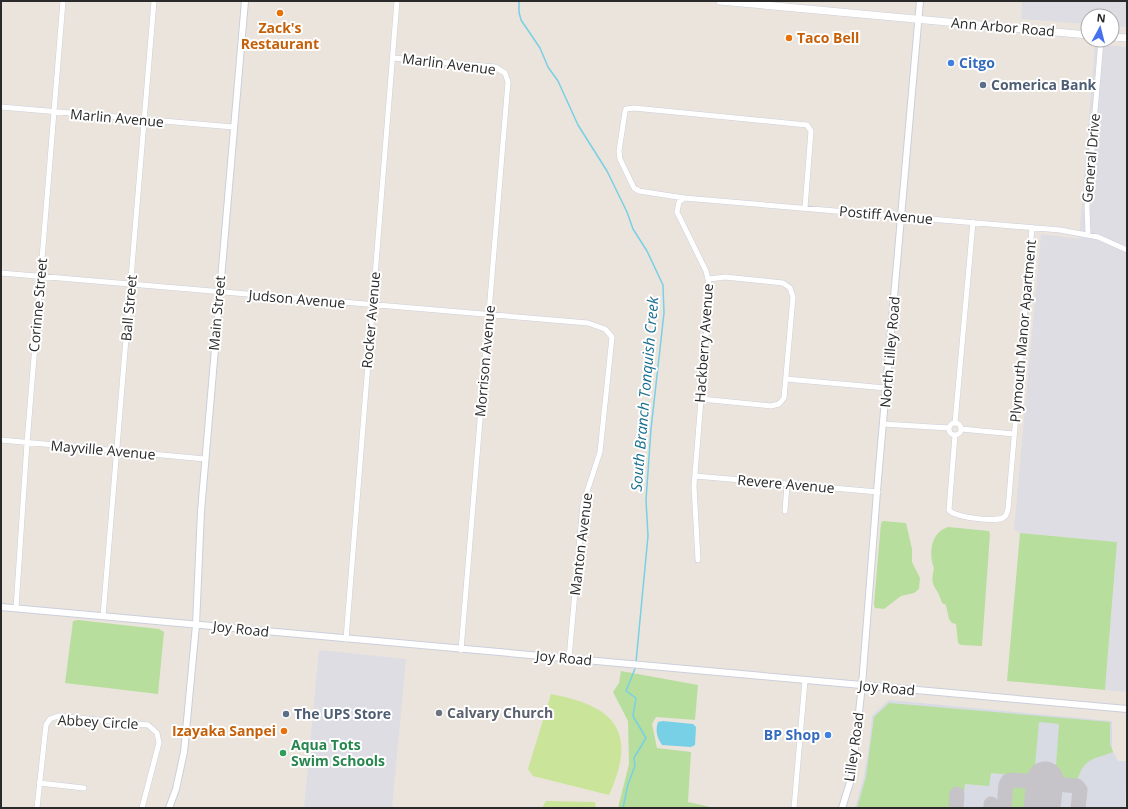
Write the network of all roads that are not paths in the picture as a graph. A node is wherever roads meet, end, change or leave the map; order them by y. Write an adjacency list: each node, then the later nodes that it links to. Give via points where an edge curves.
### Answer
1 (63, 1): 13 (street, Corinne Street)
2 (154, 1): 14 (street, Ball Street)
3 (245, 1): 15 (street, Main Street)
4 (397, 1): 10 (street, Rocker Avenue)
5 (720, 1): 7 (main road, Ann Arbor Road)
6 (920, 1): 7 (street)
7 (918, 19): 8 (main road, Ann Arbor Road); 18 (street, North Lilley Road)
8 (1080, 34)
9 (1100, 48): 21 (street, General Drive, via 1087,208)
10 (393, 58): 11 (street, Marlin Avenue, via 495,67); 28 (street, Rocker Avenue)
11 (505, 73): 29 (street, Morrison Avenue, via 508,86)
12 (1, 107): 13 (street, Marlin Avenue)
13 (54, 112): 14 (street, Marlin Avenue); 24 (street, Corinne Street)
14 (144, 121): 15 (street, Marlin Avenue); 26 (street, Ball Street)
15 (233, 127): 27 (street, Main Street)
16 (684, 198): 17 (street, Postiff Avenue); 17 (street, Postiff Avenue, via 634,188 619,156 626,109 807,125 810,137); 25 (street, Hackberry Avenue, via 679,202 677,212)
17 (805, 208): 18 (street, Postiff Avenue)
18 (901, 217): 19 (street, Postiff Avenue); 32 (street, North Lilley Road)
19 (973, 222): 20 (street, Postiff Avenue); 34 (street)
20 (1032, 228): 21 (street, Postiff Avenue); 38 (street, Plymouth Manor Apartment)
21 (1088, 234): 22 (street)
22 (1127, 250)
23 (1, 273): 24 (street, Judson Avenue)
24 (40, 277): 26 (street, Judson Avenue); 41 (street, Corinne Street)
25 (709, 279): 31 (street, via 725,277 772,281 783,283 790,288 793,297); 33 (street, Hackberry Avenue)
26 (131, 285): 27 (street, Judson Avenue); 42 (street, Ball Street)
27 (219, 293): 28 (street, Judson Avenue); 43 (street, Main Street)
28 (372, 306): 29 (street, Judson Avenue); 53 (street, Rocker Avenue)
29 (489, 315): 30 (street, Judson Avenue, via 596,325 605,329); 54 (street, Morrison Avenue)
30 (612, 337): 55 (street, Manton Avenue, via 600,452 582,504)
31 (786, 379): 32 (street); 33 (street, via 784,398 776,405)
32 (886, 388): 35 (street, North Lilley Road)
33 (701, 399): 44 (street, Hackberry Avenue)
34 (955, 423): 36 (street); 37 (street)
35 (883, 424): 36 (street); 46 (street, North Lilley Road)
36 (949, 428): 39 (street)
37 (961, 429): 38 (street, Plymouth Manor Apartment); 39 (street, via 960,433)
38 (1014, 434): 39 (street, Plymouth Manor Apartment, via 1008,509 1005,517 995,520 959,516 949,510)
39 (954, 435)
40 (1, 440): 41 (street, Mayville Avenue)
41 (27, 443): 42 (street, Mayville Avenue); 50 (street, Corinne Street)
42 (116, 451): 43 (street, Mayville Avenue); 51 (street, Ball Street)
43 (205, 459): 52 (street, Main Street)
44 (695, 476): 45 (street, Revere Avenue); 48 (street, Hackberry Avenue)
45 (787, 484): 46 (street, Revere Avenue); 47 (street)
46 (878, 492): 57 (street, North Lilley Road)
47 (785, 511)
48 (698, 560)
49 (1, 607): 50 (street, Joy Road)
50 (16, 608): 51 (street, Joy Road)
51 (103, 616): 52 (street, Joy Road)
52 (196, 625): 53 (street, Joy Road); 63 (street, Main Street, via 184,752)
53 (346, 639): 54 (street, Joy Road)
54 (461, 650): 55 (street, Joy Road)
55 (569, 658): 56 (street, Joy Road)
56 (805, 680): 57 (street, Joy Road); 64 (street)
57 (862, 685): 58 (street, Joy Road); 65 (street, Lilley Road, via 852,776)
58 (1127, 709)
59 (40, 783): 60 (street); 61 (street, Abbey Circle); 62 (street, Abbey Circle, via 46,726 50,720 58,716 148,725 157,733 159,743)
60 (84, 788)
61 (37, 808)
62 (142, 808)
63 (170, 808)
64 (794, 808)
65 (842, 808)

